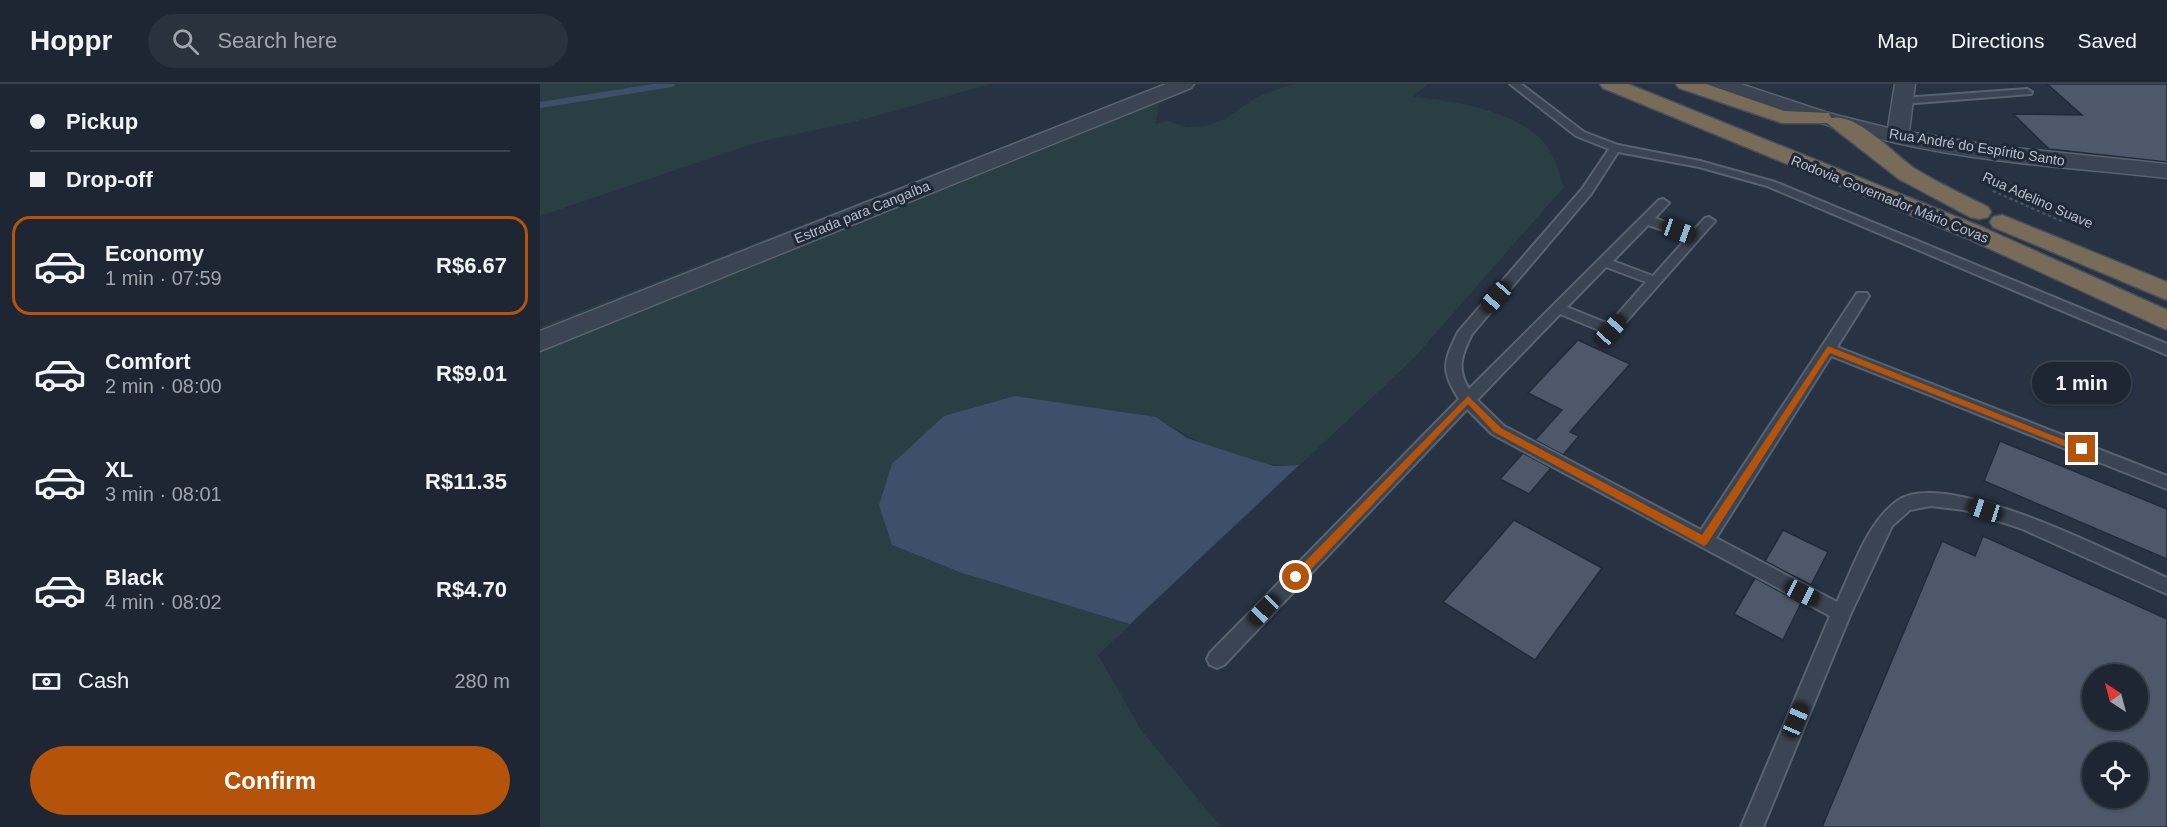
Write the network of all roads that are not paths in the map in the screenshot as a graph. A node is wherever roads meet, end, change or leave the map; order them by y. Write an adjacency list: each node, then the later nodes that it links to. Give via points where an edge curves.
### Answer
1 (1184, 84): 27 (street, Estrada para Cangaíba)
2 (1515, 84): 12 (lane, via 1580,134)
3 (1592, 84): 13 (highway, via 1731,142)
4 (1610, 84): 13 (highway, Rodovia Governador Mário Covas)
5 (1661, 84): 16 (highway, Rodovia Governador Mário Covas)
6 (1686, 84): 10 (highway, via 1773,114)
7 (1721, 84): 10 (street, Rua André do Espírito Santo)
8 (2027, 92): 9 (lane)
9 (1904, 93): 11 (street)
10 (1829, 121): 11 (street, Rua André do Espírito Santo); 15 (highway, via 1869,142)
11 (1898, 137): 14 (street, Rua André do Espírito Santo, via 1995,153); 15 (highway)
12 (1615, 148): 29 (lane, via 1700,164 1771,184); 30 (lane, via 1587,191 1465,332 1453,358 1455,378)
13 (1777, 152): 26 (highway, Rodovia Governador Mário Covas, via 1973,232)
14 (2167, 171)
15 (1907, 174): 16 (highway)
16 (1983, 200): 23 (highway, Rodovia Governador Mário Covas)
17 (1663, 203): 18 (lane)
18 (1647, 220): 20 (lane); 21 (lane)
19 (1709, 221): 20 (lane)
20 (1695, 237): 22 (lane)
21 (1604, 262): 22 (lane); 25 (lane)
22 (1655, 281): 25 (lane, via 1611,330)
23 (2167, 292)
24 (1863, 296): 28 (lane)
25 (1558, 308): 30 (lane)
26 (2167, 321)
27 (540, 342)
28 (1828, 349): 31 (lane); 32 (lane)
29 (2167, 350)
30 (1468, 399): 32 (lane, via 1498,430); 35 (lane)
31 (2167, 483)
32 (1704, 541): 34 (lane)
33 (2167, 586): 34 (lane, via 2026,523 1964,503 1931,499 1905,504 1885,522)
34 (1841, 613): 36 (lane)
35 (1217, 659)
36 (1752, 827)

